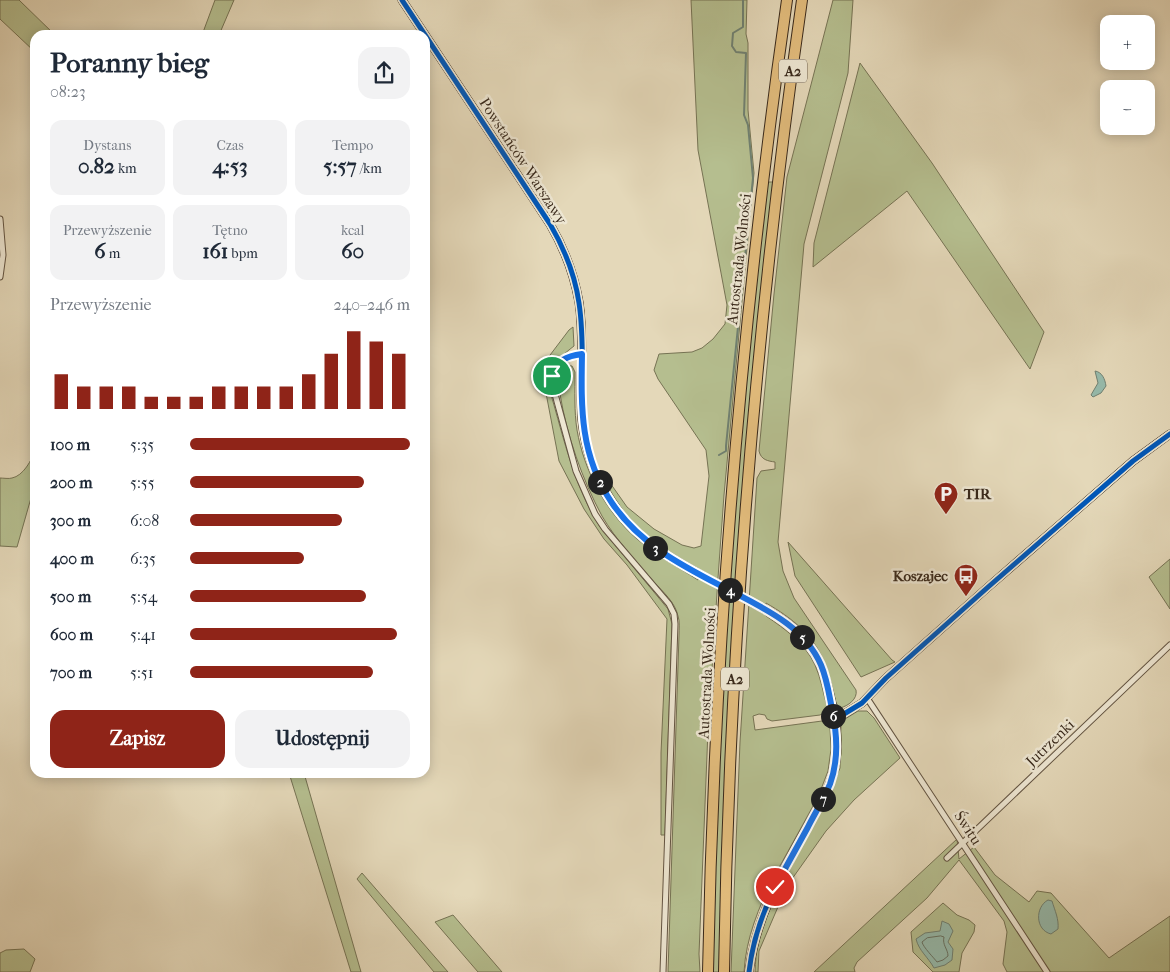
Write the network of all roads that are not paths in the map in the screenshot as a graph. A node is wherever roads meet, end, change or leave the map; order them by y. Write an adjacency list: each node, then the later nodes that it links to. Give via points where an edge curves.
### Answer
1 (402, 0): 4 (street, Powstańców Warszawy)
2 (787, 0): 16 (highway, Autostrada Wolności / A2, via 758,226 731,506 715,746)
3 (802, 0): 17 (highway, Autostrada Wolności / A2, via 770,256 748,493 732,729)
4 (422, 30)
5 (430, 43): 8 (street, Powstańców Warszawy, via 557,236 577,294)
6 (0, 219): 7 (street)
7 (0, 277)
8 (582, 354): 12 (street, Powstańców Warszawy, bridge, via 582,404 590,459 617,510 641,537 663,553 796,630 816,656 825,676); 15 (street, via 562,359 552,376 576,471 605,529 674,614)
9 (1170, 434): 11 (street, via 1133,461 987,588)
10 (1170, 645): 13 (street, Jutrzenki)
11 (867, 698): 12 (street, via 857,707); 13 (street, Świtu)
12 (834, 716): 18 (street, Powstańców Warszawy, via 837,753 830,783 765,908)
13 (963, 843): 14 (street, Jutrzenki); 19 (street, Świtu)
14 (947, 858)
15 (663, 972)
16 (708, 972)
17 (724, 972)
18 (749, 972)
19 (1047, 972)

